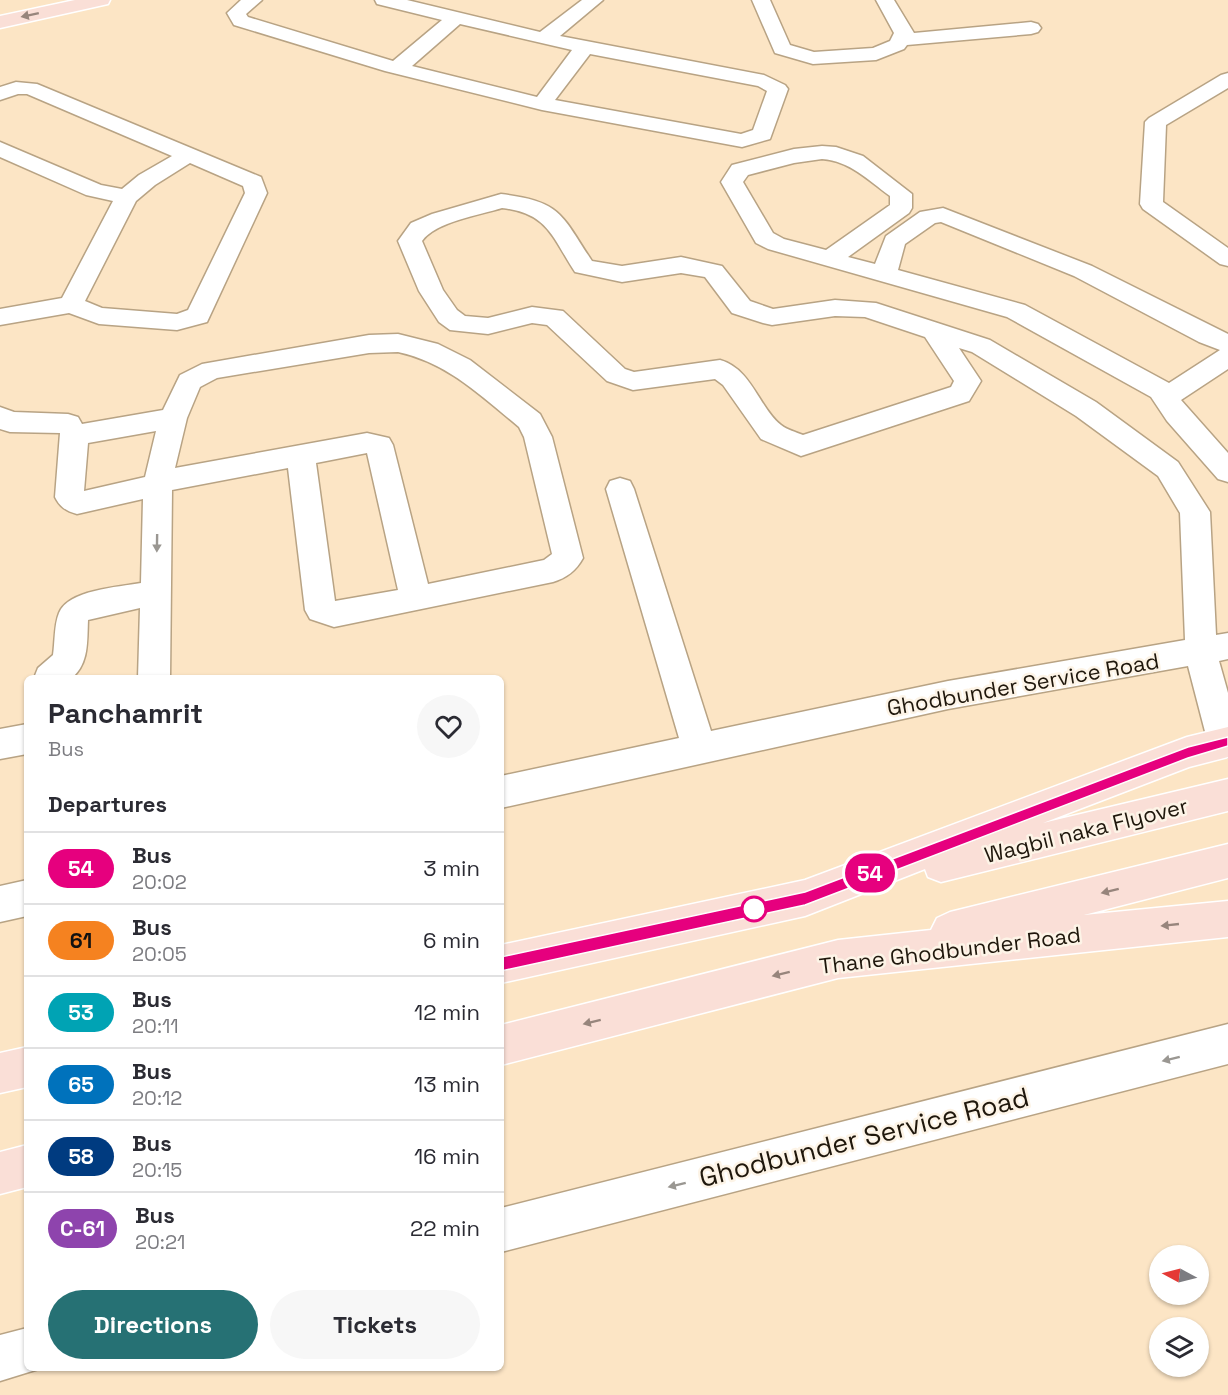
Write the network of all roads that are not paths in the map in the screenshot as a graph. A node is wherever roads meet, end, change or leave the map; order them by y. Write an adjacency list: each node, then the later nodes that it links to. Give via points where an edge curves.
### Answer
1 (101, 0): 8 (main road, one-way to 8)
2 (253, 0): 13 (street, via 236,13 241,21)
3 (384, 0): 7 (street)
4 (594, 0): 10 (street)
5 (760, 0): 11 (street, via 782,49 792,52 813,58 876,54)
6 (885, 0): 11 (street, via 904,33)
7 (456, 18): 10 (street); 13 (street)
8 (0, 22)
9 (1031, 28): 11 (street)
10 (544, 39): 12 (street)
11 (900, 40)
12 (585, 47): 16 (street); 16 (street, via 764,81 778,89 762,134 742,141)
13 (397, 68): 16 (street)
14 (1228, 79): 21 (street, via 1156,122 1151,204)
15 (0, 94): 18 (street, via 30,88)
16 (542, 104)
17 (0, 149): 19 (street, via 94,190)
18 (188, 155): 19 (street); 23 (street, via 253,182 256,193 198,316 177,322 99,316)
19 (126, 197): 23 (street)
20 (829, 259): 20 (street, via 764,238 732,182 740,170 814,152 846,156 901,194 902,208); 22 (street)
21 (1228, 260)
22 (884, 275): 26 (street, via 894,241 928,217 943,215 1083,271); 28 (street, via 1016,311 1160,390)
23 (71, 305): 24 (street)
24 (0, 317)
25 (934, 331): 25 (street, via 867,309 835,308 772,317 741,307 714,271 681,265 622,274 584,267 551,217 529,204 501,201 440,219 419,228 410,241 431,291 448,316 459,324 488,326 532,315 554,317 616,375 633,381 720,369 732,379 771,432 801,446 960,394 968,381); 38 (street, via 981,346 1086,409 1168,469 1195,512)
26 (1228, 344)
27 (1228, 357): 28 (street)
28 (1165, 398): 33 (street)
29 (0, 417): 31 (street, via 10,422 68,424)
30 (172, 418): 31 (street); 34 (street); 37 (street, via 189,381 212,370 369,344 398,343 429,350 461,366 530,421 538,437 568,558 553,570)
31 (75, 435): 34 (street, via 69,497 77,503)
32 (301, 456): 34 (street); 37 (street, via 367,443 379,445); 37 (street, via 321,610 334,614)
33 (1228, 472)
34 (158, 484): 36 (street, one-way to 36)
35 (620, 489): 44 (street)
36 (156, 592): 39 (street, via 82,607 72,615 69,661); 40 (street)
37 (416, 598)
38 (1214, 650): 42 (street); 44 (street, Ghodbunder Service Road, via 948,695)
39 (53, 675)
40 (154, 675)
41 (24, 740): 43 (street)
42 (1226, 742): 48 (main road, via 1188,752)
43 (0, 744)
44 (699, 748): 45 (street, Ghodbunder Service Road)
45 (504, 791)
46 (1228, 795): 48 (main road, Wagbil naka Flyover)
47 (1228, 861): 52 (main road, one-way to 52)
48 (805, 898): 53 (main road)
49 (24, 899): 50 (street)
50 (0, 904)
51 (1228, 919): 52 (main road, Thane Ghodbunder Road, one-way to 52)
52 (837, 959): 54 (main road, Thane Ghodbunder Road, one-way to 54)
53 (504, 963)
54 (504, 1044)
55 (1228, 1044): 60 (street, Ghodbunder Service Road, one-way to 60)
56 (24, 1068): 57 (main road)
57 (0, 1073)
58 (24, 1167): 59 (main road)
59 (0, 1173)
60 (504, 1229)
61 (24, 1352): 62 (street)
62 (0, 1358)

